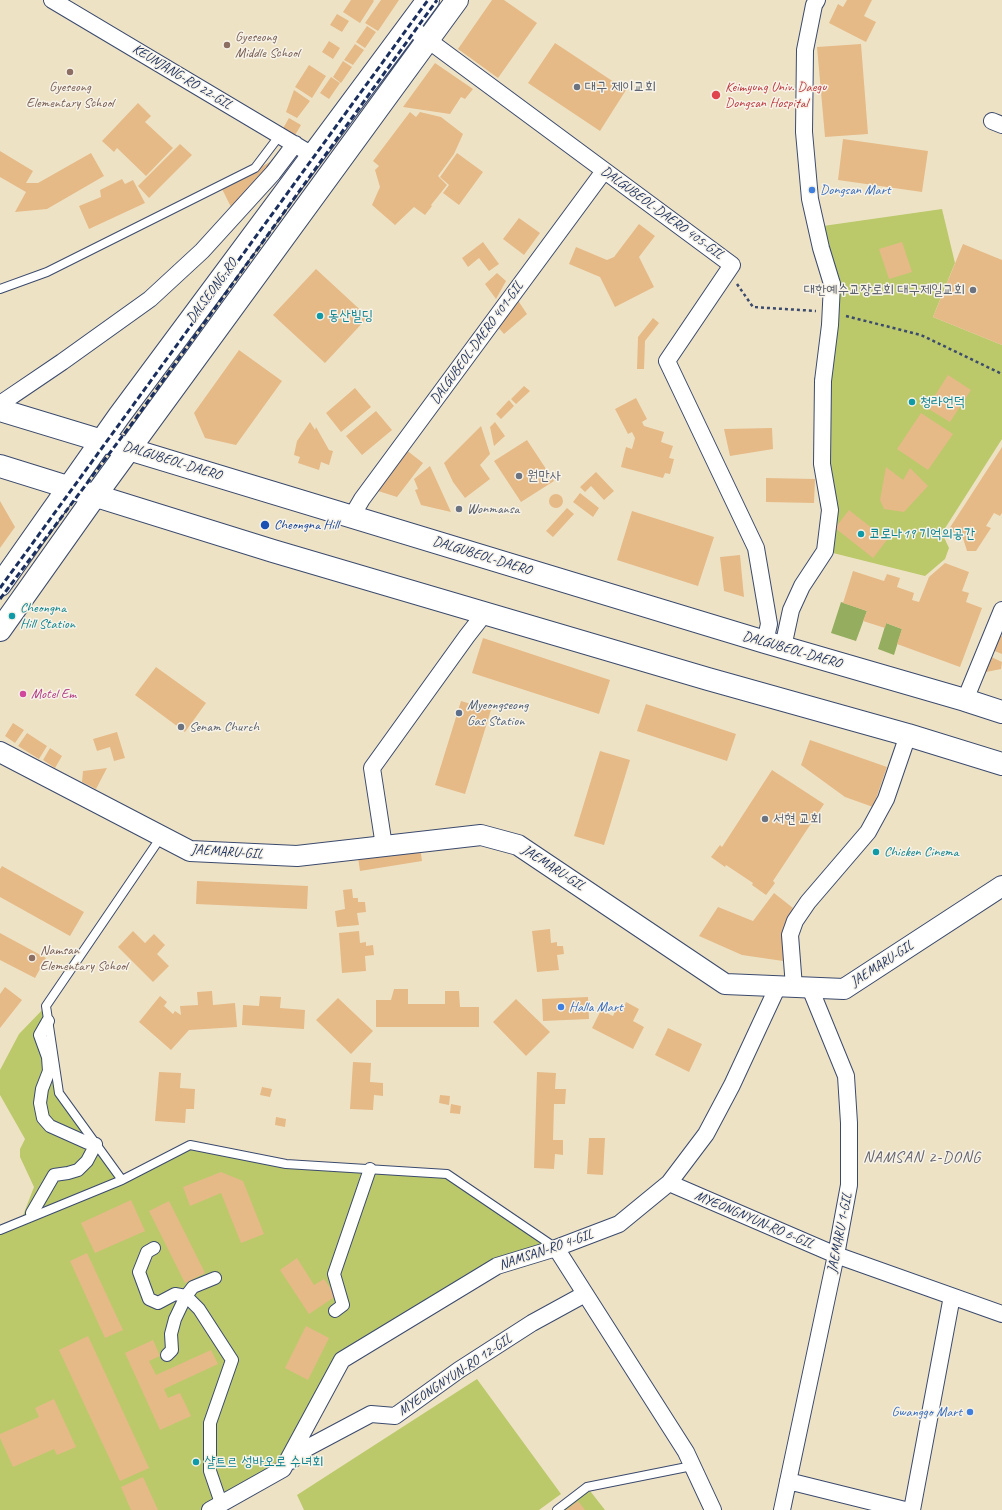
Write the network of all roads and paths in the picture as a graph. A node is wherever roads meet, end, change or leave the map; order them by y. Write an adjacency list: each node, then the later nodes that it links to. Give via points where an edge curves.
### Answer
1 (52, 0): 7 (street, KEUNJANG-RO 22-GIL)
2 (428, 0): 5 (main road, DALSEONG-RO)
3 (457, 0): 6 (main road)
4 (817, 0): 27 (street, bridge, via 806,50 804,132 810,200 832,284 830,325 822,381 822,464 830,510 824,551 802,586)
5 (409, 26): 6 (street, DALGUBEOL-DAERO 405-GIL); 8 (main road, DALSEONG-RO)
6 (427, 40): 9 (street, DALGUBEOL-DAERO 405-GIL); 18 (main road)
7 (280, 136): 8 (street, KEUNJANG-RO 22-GIL); 11 (lane, via 255,168 47,272)
8 (303, 149): 15 (street, via 273,174 202,251 150,299); 17 (main road, DALSEONG-RO)
9 (604, 171): 10 (street, DALGUBEOL-DAERO 405-GIL, via 732,265); 22 (street, DALGUBEOL-DAERO 401-GIL)
10 (728, 272): 12 (path, via 753,307); 27 (street, DALGUBEOL-DAERO 405-GIL, via 667,361 756,548)
11 (0, 289)
12 (818, 311)
13 (844, 316): 14 (path, via 921,335)
14 (1002, 374)
15 (0, 404)
16 (0, 410): 17 (main road, DALGUBEOL-DAERO)
17 (102, 440): 18 (main road, DALGUBEOL-DAERO); 20 (main road, DALSEONG-RO)
18 (130, 449): 21 (main road); 22 (main road, DALGUBEOL-DAERO)
19 (0, 466): 20 (main road)
20 (70, 488): 21 (main road); 23 (main road, DALSEONG-RO)
21 (95, 496): 25 (main road); 26 (main road)
22 (352, 516): 27 (main road, DALGUBEOL-DAERO)
23 (0, 585)
24 (1002, 610): 28 (street)
25 (485, 613): 30 (main road); 34 (street, via 372,768)
26 (0, 630)
27 (774, 644): 28 (main road, DALGUBEOL-DAERO)
28 (965, 700): 29 (main road, DALGUBEOL-DAERO)
29 (1000, 708)
30 (908, 735): 32 (main road); 36 (street, via 886,799 868,832 794,921 790,935)
31 (0, 752): 33 (street, JAEMARU-GIL)
32 (1002, 764)
33 (162, 836): 34 (street, JAEMARU-GIL, via 190,851 297,856); 37 (lane, via 46,1006)
34 (384, 846): 36 (street, JAEMARU-GIL, via 481,835 518,845 725,984)
35 (1002, 886): 36 (street, JAEMARU-GIL, via 844,989)
36 (794, 987): 42 (street, NAMSAN-RO 4-GIL, via 732,1084 706,1134); 47 (street, JAEMARU 1-GIL, via 846,1076 849,1185)
37 (48, 1021): 38 (street, via 40,1035)
38 (51, 1064): 39 (lane, via 59,1093); 39 (street, via 40,1102 43,1118 50,1126)
39 (96, 1144): 41 (lane); 43 (street, via 87,1161 78,1170 54,1175)
40 (370, 1169): 41 (lane, via 286,1164 190,1145); 46 (lane, via 446,1174); 52 (street, via 334,1274 343,1305)
41 (122, 1180): 44 (lane)
42 (669, 1183): 46 (street, NAMSAN-RO 4-GIL, via 619,1224); 47 (street, MYEONGNYUN-RO 6-GIL)
43 (32, 1213)
44 (0, 1230)
45 (154, 1248): 50 (street, via 147,1252 139,1272 148,1299 158,1302 176,1294)
46 (556, 1248): 49 (street); 56 (street, NAMSAN-RO 4-GIL, via 497,1266 342,1360)
47 (836, 1255): 51 (street, MYEONGNYUN-RO 6-GIL); 57 (street, JAEMARU 1-GIL)
48 (215, 1278): 50 (street, via 193,1288)
49 (585, 1294): 55 (street, via 686,1452); 56 (street, MYEONGNYUN-RO 12-GIL, via 532,1323 395,1416 371,1414 307,1448)
50 (186, 1296): 54 (street, via 171,1334 172,1350); 58 (street, via 198,1309 232,1360 210,1423 210,1471)
51 (952, 1296): 53 (street, MYEONGNYUN-RO 6-GIL); 63 (street)
52 (335, 1311)
53 (1002, 1314)
54 (167, 1355)
55 (692, 1466): 59 (lane, via 587,1487); 60 (street)
56 (283, 1469): 58 (street)
57 (788, 1481): 61 (street, JAEMARU 1-GIL); 62 (street)
58 (218, 1508)
59 (557, 1510)
60 (713, 1510)
61 (782, 1510)
62 (905, 1510)
63 (912, 1510)

